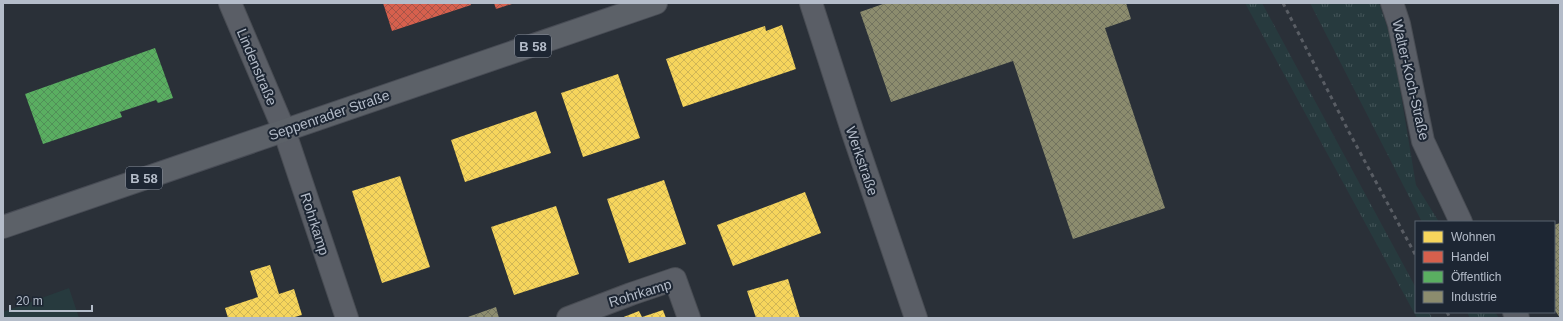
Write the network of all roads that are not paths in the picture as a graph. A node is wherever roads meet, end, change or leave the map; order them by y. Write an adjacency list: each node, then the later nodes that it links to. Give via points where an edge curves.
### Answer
1 (230, 3): 5 (street, Lindenstraße)
2 (656, 3): 5 (main road, Seppenrader Straße / B 58)
3 (811, 3): 11 (street, Werkstraße, via 852,133)
4 (1392, 3): 6 (street, Walter-Koch-Straße, via 1399,24 1423,141)
5 (284, 130): 7 (main road, Seppenrader Straße / B 58); 8 (street, Rohrkamp)
6 (1461, 221)
7 (3, 227)
8 (347, 318)
9 (568, 318): 10 (street, Rohrkamp, via 675,279)
10 (689, 318)
11 (916, 318)

